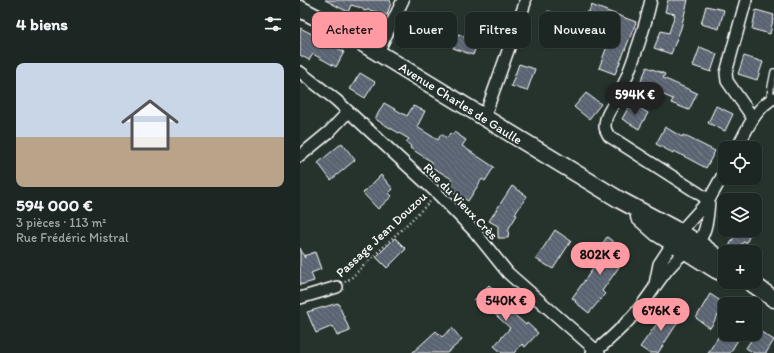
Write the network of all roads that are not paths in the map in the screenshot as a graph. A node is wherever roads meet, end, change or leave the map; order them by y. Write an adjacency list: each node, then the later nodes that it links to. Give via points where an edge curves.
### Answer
1 (403, 0): 6 (street)
2 (525, 0): 11 (street)
3 (651, 0): 17 (street, via 636,55 620,94 606,118 605,128 609,136)
4 (746, 0): 12 (street, via 726,73 727,81)
5 (300, 9): 6 (main road, Avenue Charles de Gaulle, via 339,28)
6 (378, 52): 11 (main road, Avenue Charles de Gaulle)
7 (300, 72): 10 (street, Rue du Vieux Crès)
8 (774, 72): 9 (lane)
9 (772, 99): 12 (street)
10 (348, 112): 14 (street); 27 (street, Rue du Vieux Crès, via 438,194 475,232 508,272)
11 (484, 118): 16 (main road, Avenue Charles de Gaulle)
12 (753, 118): 13 (street)
13 (741, 141)
14 (300, 156)
15 (718, 183): 17 (street)
16 (620, 200): 18 (main road, Avenue Charles de Gaulle); 18 (main road, Avenue Charles de Gaulle, via 657,233)
17 (708, 200): 18 (street); 18 (street, via 703,236)
18 (684, 243): 19 (main road, Avenue Charles de Gaulle); 20 (main road, Avenue Charles de Gaulle); 22 (street, via 672,265); 22 (street, via 659,264)
19 (718, 258)
20 (718, 271)
21 (337, 287): 26 (street)
22 (654, 288): 27 (street, via 641,307)
23 (755, 289): 25 (main road)
24 (760, 289): 25 (main road)
25 (769, 296)
26 (300, 298)
27 (596, 352)

